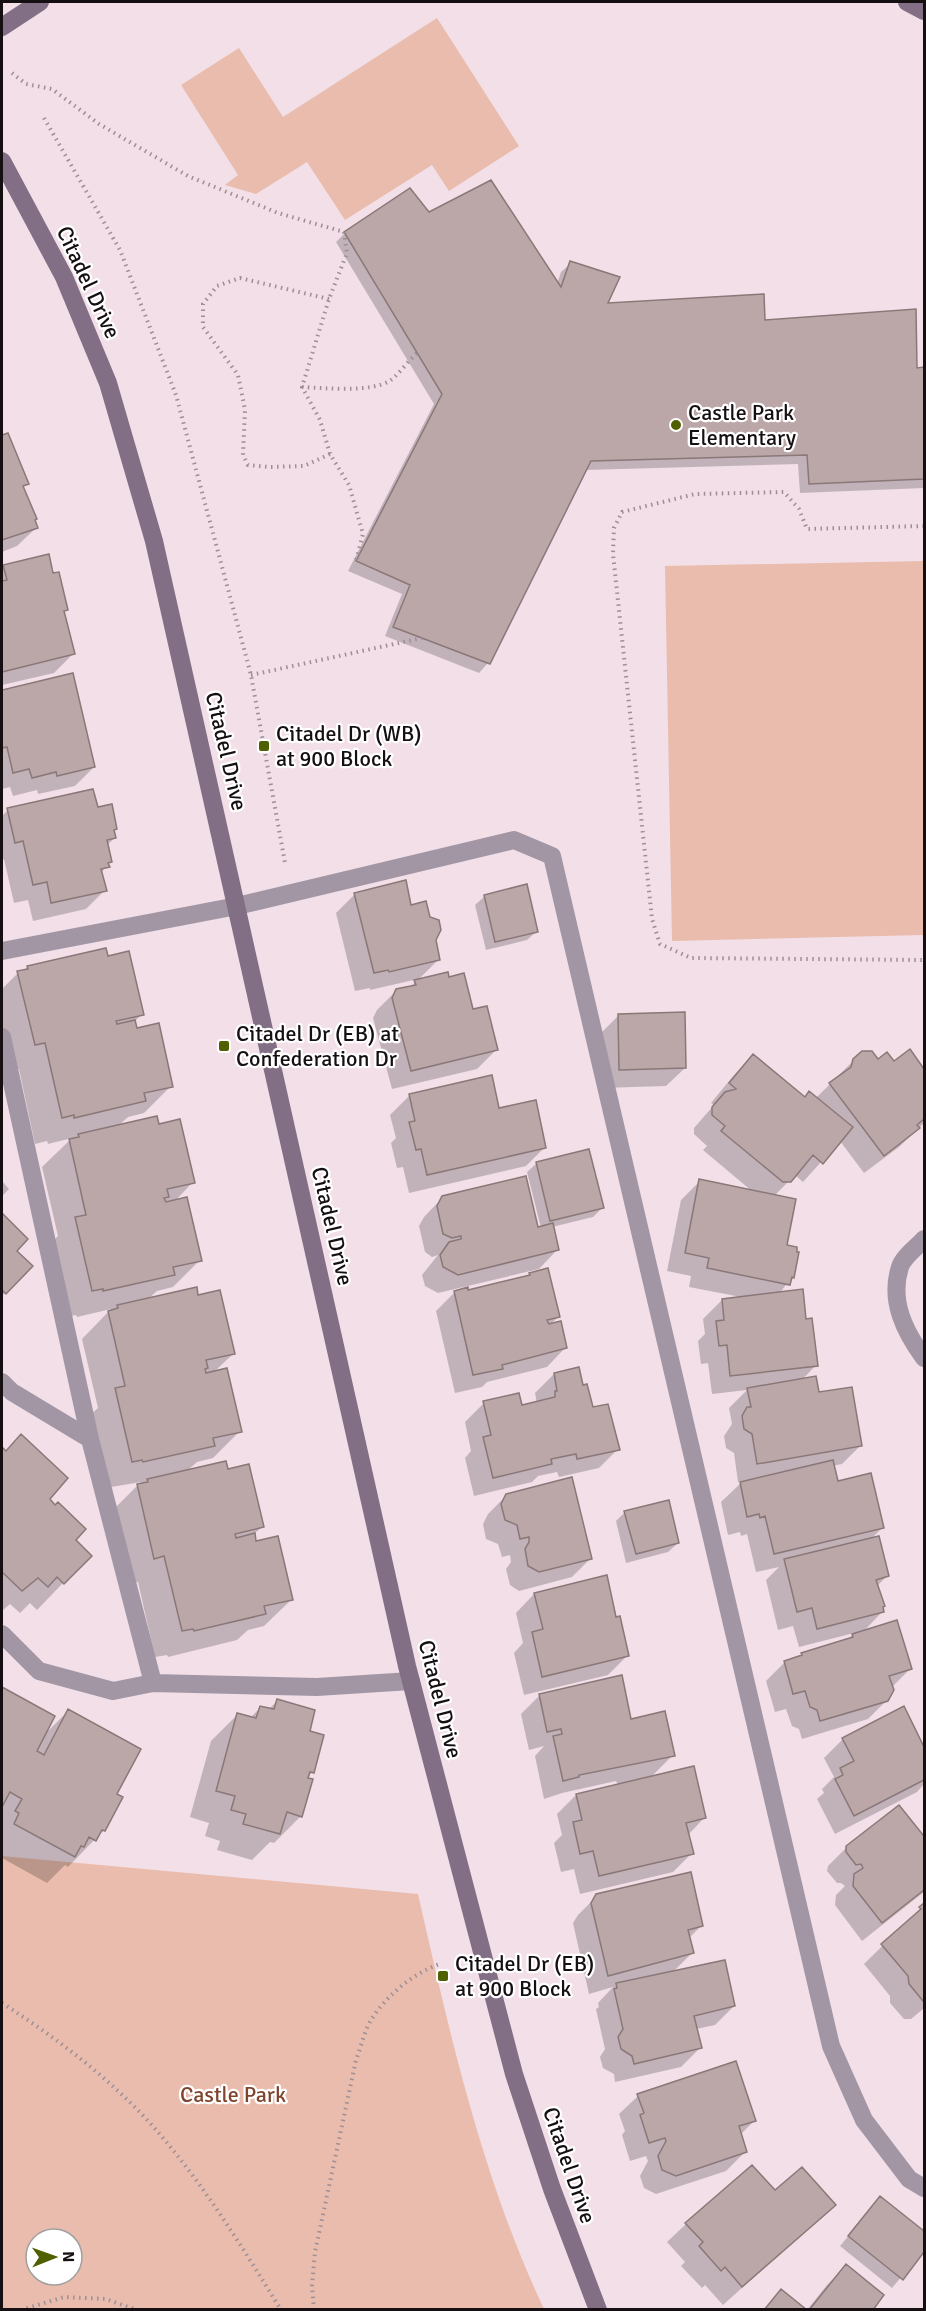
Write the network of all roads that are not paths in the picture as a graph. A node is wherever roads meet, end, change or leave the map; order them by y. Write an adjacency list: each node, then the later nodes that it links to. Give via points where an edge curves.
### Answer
1 (40, 2): 4 (street)
2 (907, 2): 3 (street)
3 (924, 11)
4 (2, 27)
5 (2, 161): 6 (street, Citadel Drive, via 64,276 108,384 154,541)
6 (237, 906): 7 (street); 14 (street, Citadel Drive); 16 (street, via 514,840 552,856 831,2046 864,2120 909,2180)
7 (2, 951)
8 (2, 1037): 12 (street)
9 (924, 1239): 10 (street, via 900,1265 896,1299 906,1331)
10 (924, 1358)
11 (2, 1382): 12 (street)
12 (90, 1439): 15 (street)
13 (2, 1634): 15 (street, via 39,1671 113,1691)
14 (411, 1681): 15 (street, via 317,1687); 17 (street, Citadel Drive, via 514,2074)
15 (153, 1683)
16 (924, 2188)
17 (598, 2310)

